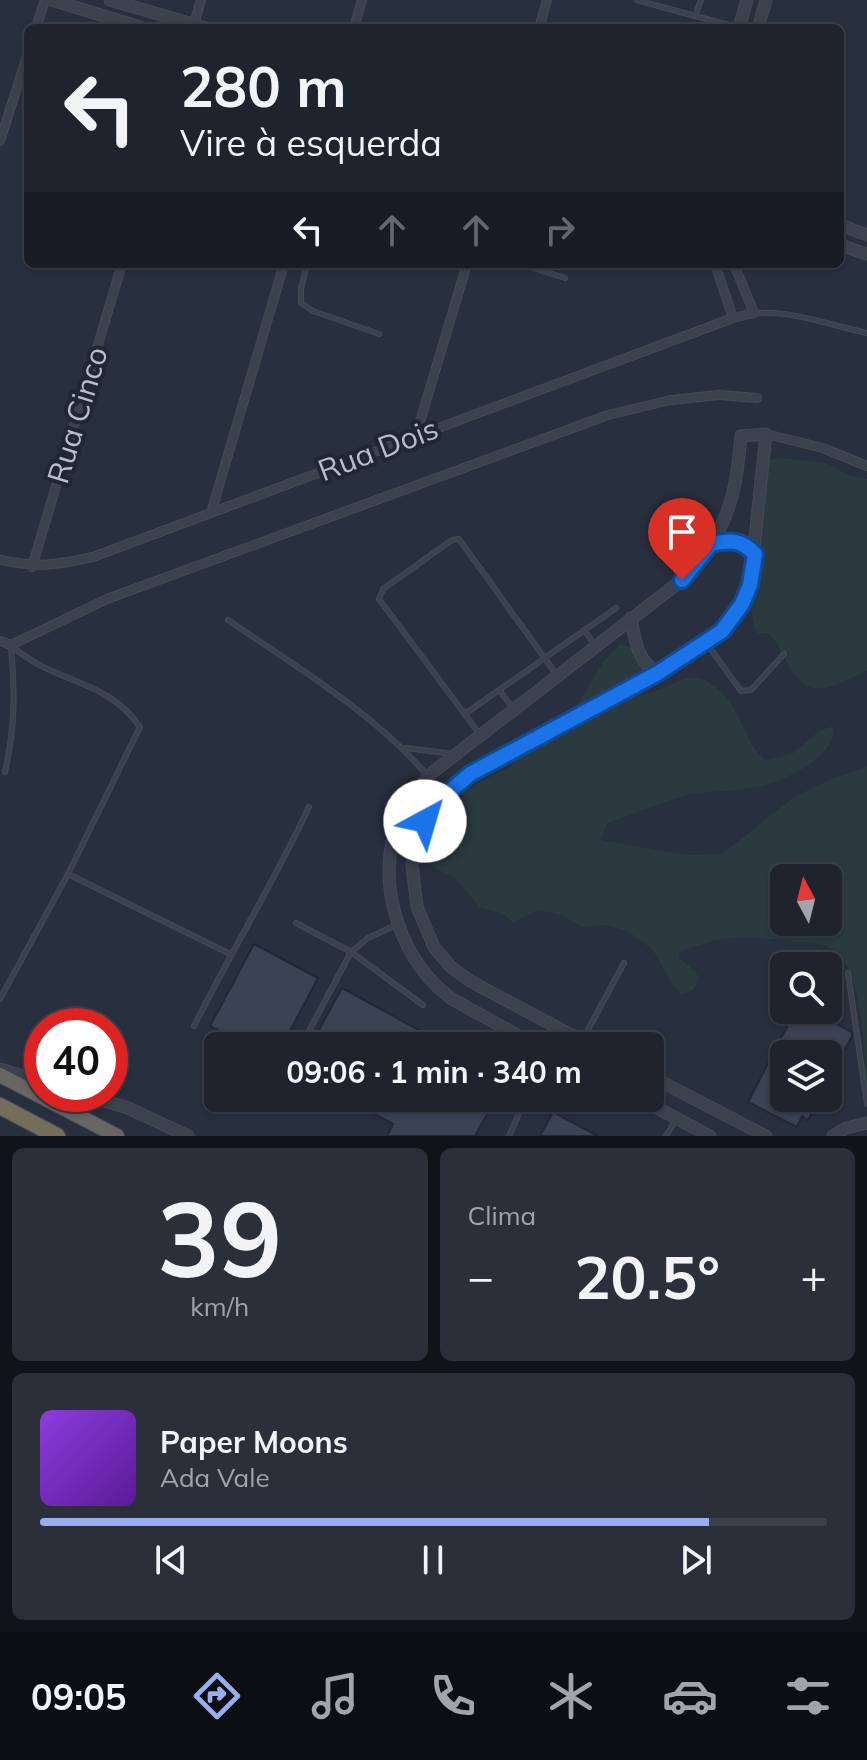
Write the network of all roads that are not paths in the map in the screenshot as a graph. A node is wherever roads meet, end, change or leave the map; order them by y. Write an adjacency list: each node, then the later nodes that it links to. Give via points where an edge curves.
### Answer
1 (45, 0): 12 (street)
2 (52, 0): 13 (street)
3 (110, 0): 14 (street)
4 (201, 0): 15 (street)
5 (362, 0): 16 (street)
6 (547, 0): 17 (street)
7 (637, 0): 11 (lane)
8 (701, 0): 11 (lane)
9 (747, 0): 19 (street)
10 (766, 0): 20 (street)
11 (695, 16): 18 (lane)
12 (37, 24)
13 (130, 24)
14 (187, 24)
15 (194, 24)
16 (355, 24)
17 (540, 24)
18 (724, 24)
19 (740, 24)
20 (759, 24)
21 (24, 66): 22 (street)
22 (0, 141)
23 (844, 226): 24 (street)
24 (867, 235)
25 (844, 246): 26 (street)
26 (867, 254)
27 (121, 268): 47 (street, Rua Cinco)
28 (283, 268): 43 (street)
29 (306, 268): 38 (lane, via 301,303)
30 (466, 268): 41 (street)
31 (534, 268): 34 (lane)
32 (716, 268): 36 (street)
33 (736, 268): 35 (street)
34 (565, 278)
35 (754, 313): 36 (street, Rua Dois); 37 (lane, via 797,315)
36 (733, 318): 41 (street, Rua Dois)
37 (867, 333)
38 (379, 334)
39 (757, 398): 54 (street, via 671,400 608,415 107,599)
40 (766, 434): 42 (street); 44 (street, via 741,436 732,497); 45 (street)
41 (416, 435): 43 (street, Rua Dois)
42 (867, 466)
43 (211, 513): 47 (street, Rua Dois, via 93,557)
44 (711, 544): 45 (street, via 736,540); 49 (street, via 682,580)
45 (755, 554): 53 (street, via 742,604 722,631)
46 (0, 560): 47 (street, Rua Dois)
47 (32, 567)
48 (616, 608): 51 (lane)
49 (631, 618): 55 (street); 58 (street, via 638,650 647,667)
50 (228, 620): 64 (lane)
51 (584, 630): 55 (lane); 57 (lane)
52 (0, 641): 54 (street)
53 (706, 642): 56 (lane, via 741,691 751,690); 58 (street)
54 (11, 645): 66 (lane, via 16,697); 71 (lane, via 41,668 104,693 127,708 140,727)
55 (596, 646): 59 (street)
56 (784, 654)
57 (544, 658): 59 (lane); 60 (lane); 62 (lane, via 459,539 452,540 379,599)
58 (658, 673): 70 (street, via 470,774 433,806)
59 (557, 676): 61 (street)
60 (499, 690): 61 (lane); 62 (lane)
61 (513, 708): 63 (street)
62 (465, 714): 63 (lane)
63 (479, 734): 65 (street)
64 (404, 748): 65 (lane); 67 (lane)
65 (454, 754): 67 (street)
66 (5, 772)
67 (429, 776): 69 (street)
68 (309, 807): 75 (lane)
69 (402, 812): 70 (street); 73 (street, via 391,859)
70 (425, 821): 83 (street, via 412,865 417,907 434,947 470,981)
71 (68, 874): 75 (lane); 78 (lane)
72 (296, 923): 74 (lane)
73 (398, 924): 74 (lane); 82 (street, via 415,960 439,990)
74 (351, 952): 79 (lane); 81 (lane)
75 (230, 954): 80 (lane)
76 (624, 963): 84 (lane)
77 (848, 973): 88 (lane)
78 (0, 999)
79 (423, 1005)
80 (194, 1026)
81 (308, 1032)
82 (512, 1032)
83 (566, 1032)
84 (592, 1032)
85 (0, 1072): 86 (street); 96 (highway)
86 (24, 1078)
87 (664, 1083): 101 (street)
88 (867, 1104)
89 (0, 1106): 95 (highway)
90 (128, 1108): 97 (street)
91 (664, 1111): 93 (street)
92 (521, 1112): 98 (lane)
93 (677, 1118): 99 (lane); 100 (street)
94 (867, 1123): 102 (street)
95 (57, 1136)
96 (117, 1136)
97 (188, 1136)
98 (509, 1136)
99 (666, 1136)
100 (710, 1136)
101 (766, 1136)
102 (833, 1136)

